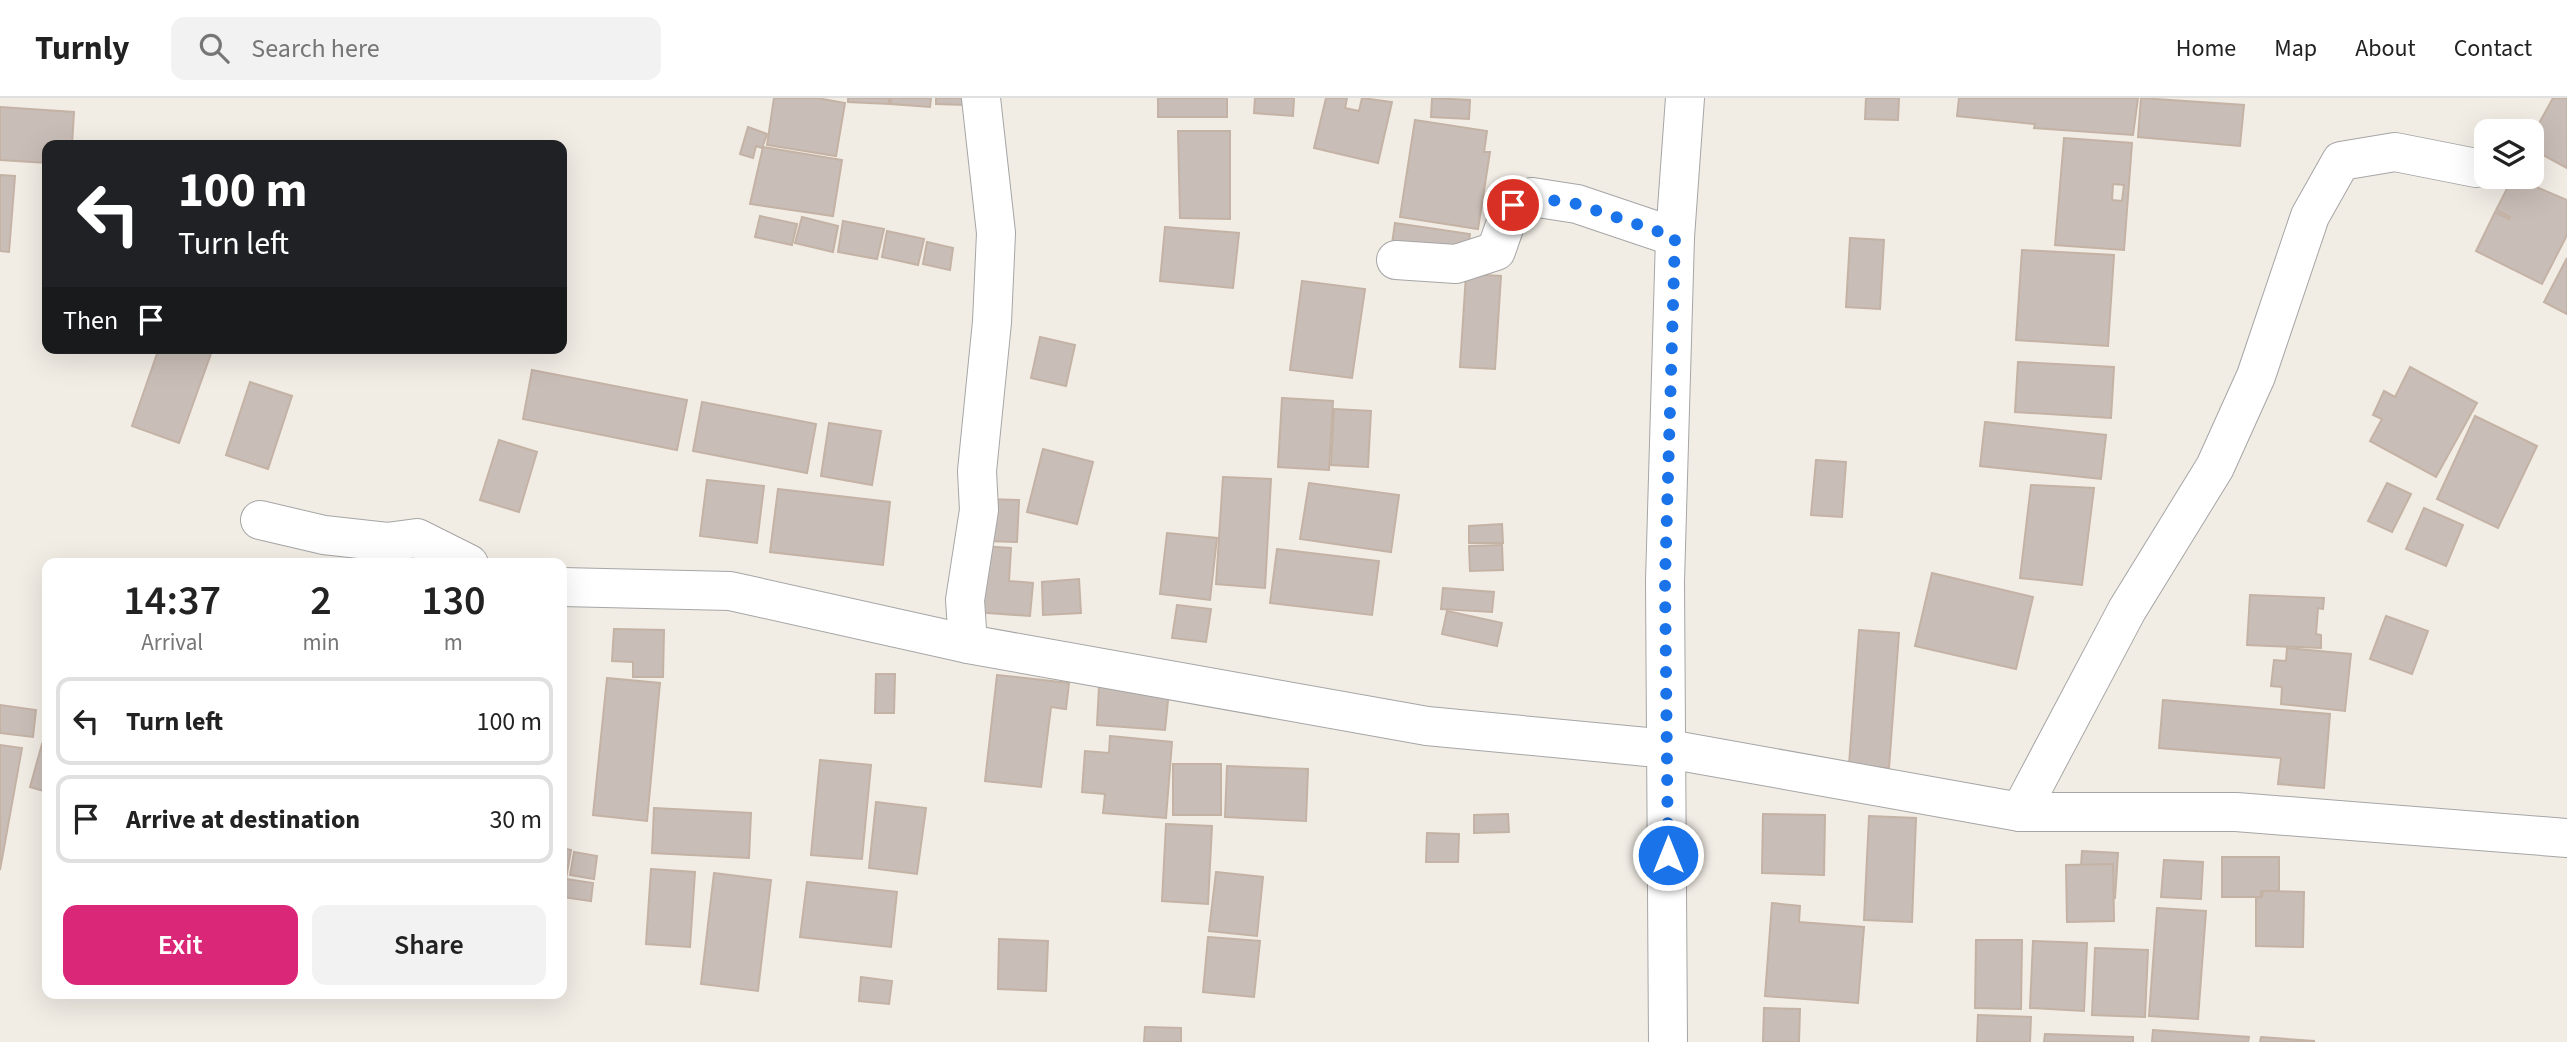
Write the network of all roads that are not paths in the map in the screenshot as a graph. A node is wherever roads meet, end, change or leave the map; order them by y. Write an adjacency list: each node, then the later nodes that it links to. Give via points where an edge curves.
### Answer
1 (981, 98): 9 (street, via 996,233 977,471 979,510 965,600)
2 (1685, 98): 4 (street)
3 (2474, 168): 11 (street, via 2395,152 2341,161 2310,216 2256,376 2215,467 2127,610)
4 (1675, 237): 5 (street, via 1577,204 1532,197 1513,205 1496,251 1455,264); 10 (street, via 1665,581)
5 (1396, 260)
6 (260, 520): 7 (street, via 296,530 387,542 417,538)
7 (457, 558)
8 (567, 587): 9 (street, via 730,591)
9 (968, 644): 10 (street, via 1427,726)
10 (1668, 749): 11 (street); 13 (street)
11 (2020, 812): 12 (street, via 2236,812)
12 (2567, 838)
13 (1668, 1042)

